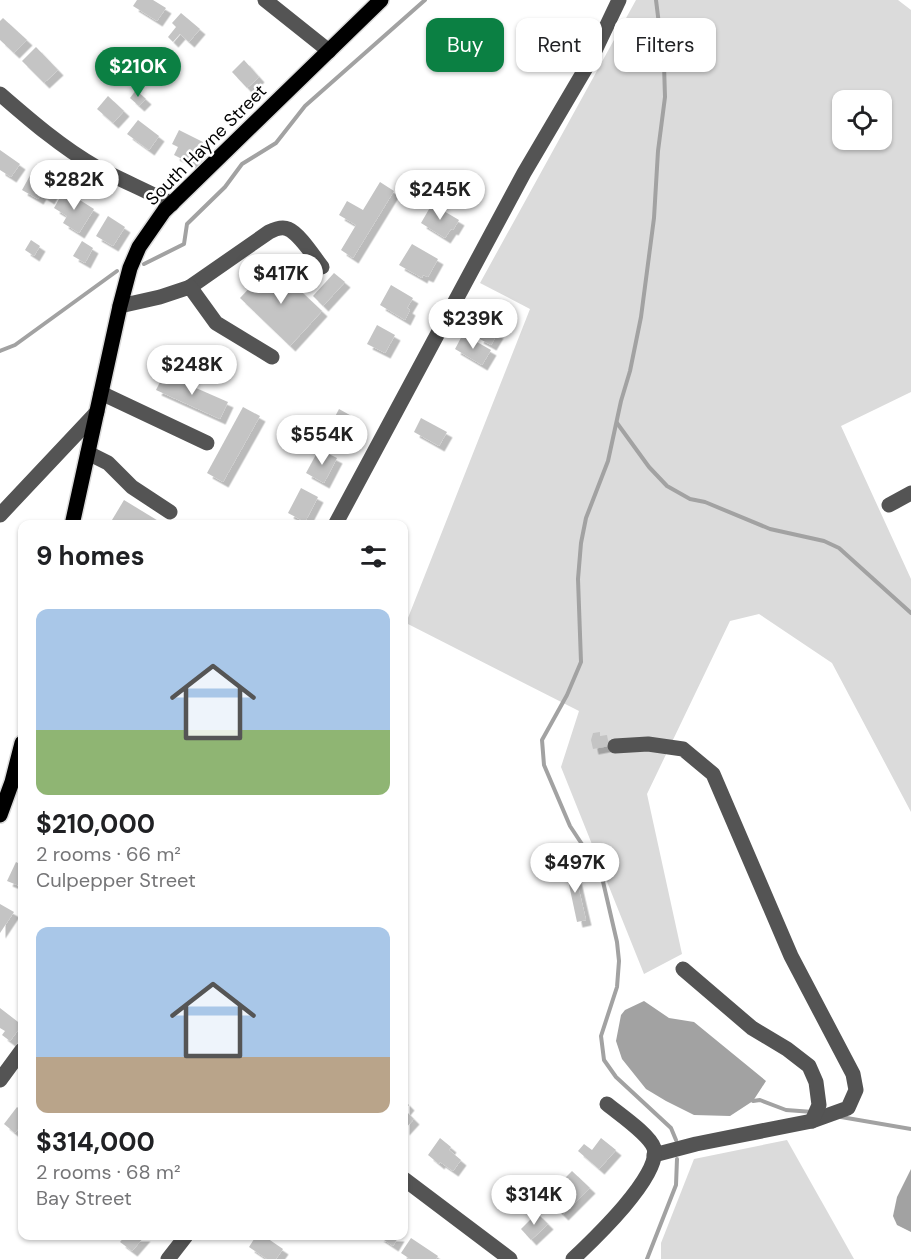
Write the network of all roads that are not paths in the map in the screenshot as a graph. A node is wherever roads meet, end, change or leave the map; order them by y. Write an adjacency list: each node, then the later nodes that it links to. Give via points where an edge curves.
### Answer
1 (265, 0): 4 (street)
2 (381, 0): 4 (main road, South Hayne Street)
3 (619, 0): 20 (street, via 590,61 524,173)
4 (329, 51): 6 (main road, South Hayne Street)
5 (0, 94): 6 (street, via 72,152)
6 (172, 204): 9 (main road, South Hayne Street, via 139,247)
7 (322, 267): 8 (street, via 296,235 287,228 277,228)
8 (190, 287): 9 (street); 10 (street, via 216,323)
9 (120, 306): 11 (main road, South Hayne Street)
10 (272, 357)
11 (101, 393): 12 (main road, South Hayne Street); 13 (street)
12 (97, 412): 14 (main road, South Hayne Street); 18 (street)
13 (207, 443)
14 (88, 453): 17 (street, via 108,463 132,487); 19 (main road, South Hayne Street)
15 (911, 493): 16 (street)
16 (889, 504)
17 (170, 512)
18 (0, 516)
19 (73, 520)
20 (338, 520)
21 (615, 746): 28 (street, via 648,744 683,749 713,774 791,956 853,1074 856,1090 848,1108)
22 (18, 759): 23 (main road)
23 (0, 815)
24 (683, 969): 28 (street, via 752,1028 808,1066 816,1082 819,1105)
25 (18, 1055): 26 (street)
26 (0, 1080)
27 (607, 1104): 29 (street, via 644,1134 654,1147)
28 (812, 1121): 29 (street)
29 (654, 1155): 34 (street, via 638,1189 624,1207)
30 (408, 1182): 33 (street)
31 (183, 1240): 32 (street)
32 (168, 1259)
33 (510, 1259)
34 (573, 1259)

